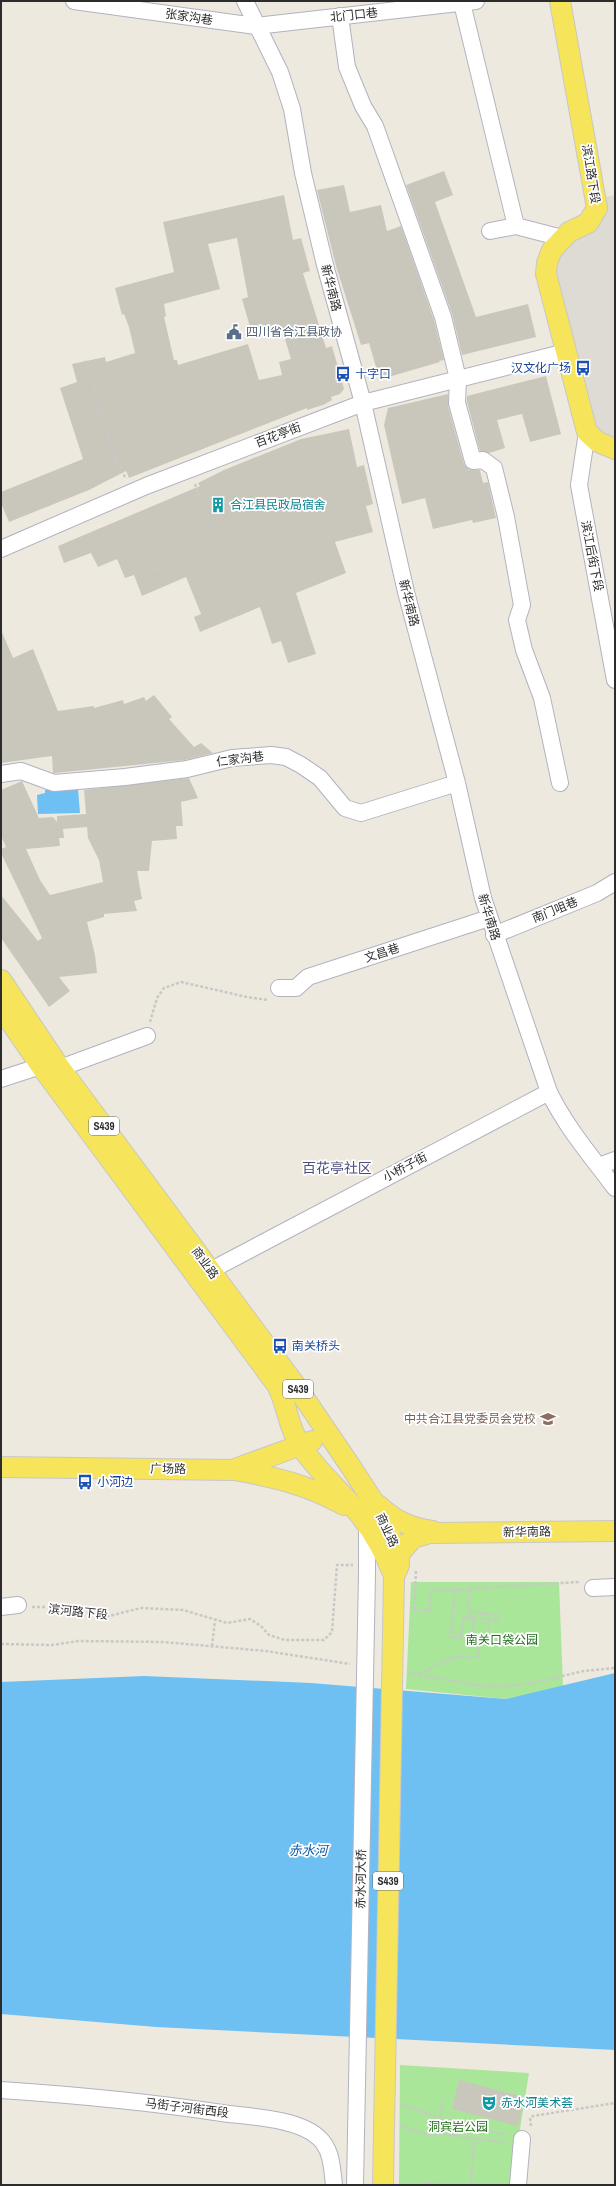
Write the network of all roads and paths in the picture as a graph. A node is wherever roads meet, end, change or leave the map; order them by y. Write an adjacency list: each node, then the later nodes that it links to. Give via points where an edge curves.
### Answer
1 (74, 1): 6 (street, 张家沟巷)
2 (245, 1): 6 (street, 新华南路)
3 (560, 1): 9 (main road, 滨江路下段, via 597,208 588,223)
4 (469, 2): 5 (street, 北门口巷); 7 (street)
5 (340, 16): 6 (street, 北门口巷); 12 (street, via 348,67 363,106 375,126 443,317)
6 (256, 26): 13 (street, 新华南路, via 280,72 292,109 303,173 325,265)
7 (516, 226): 8 (street); 9 (street)
8 (490, 231)
9 (562, 238): 10 (main road, 滨江路下段, via 549,256 546,274)
10 (566, 352): 12 (street, 百花亭街); 14 (main road, 滨江路下段)
11 (85, 361): 17 (path, via 117,461)
12 (458, 379): 13 (street, 百花亭街); 31 (street, via 457,403 473,461 483,460 494,468 522,605 517,620 524,650 542,698)
13 (363, 403): 16 (street, 百花亭街); 30 (street, 新华南路, via 406,592)
14 (587, 432): 15 (main road, via 598,442); 28 (street, 滨江后街下段, via 579,485)
15 (615, 449)
16 (189, 469): 22 (path, via 220,544); 24 (street, 百花亭街)
17 (124, 475)
18 (308, 516): 19 (path)
19 (294, 520)
20 (269, 529): 21 (path)
21 (260, 533)
22 (214, 544)
23 (204, 548): 25 (path, via 197,554)
24 (1, 549)
25 (178, 561)
26 (164, 567): 27 (path)
27 (148, 571)
28 (615, 680)
29 (1, 774): 30 (street, 仁家沟巷, via 22,772 54,782 125,777 187,769 232,758 271,755 286,757 301,764 320,778 345,808 361,813)
30 (457, 783): 33 (street, 新华南路)
31 (560, 783)
32 (615, 882): 34 (street, 南门咀巷, via 597,893)
33 (489, 918): 34 (street, 新华南路); 36 (street, 文昌巷, via 314,975 296,988)
34 (494, 935): 41 (street, 新华南路)
35 (1, 980): 39 (main road, 商业路 / S439)
36 (277, 994): 38 (path, via 247,997 181,982 164,988 157,998)
37 (1, 1008): 39 (main road, 商业路 / S439)
38 (148, 1036): 39 (street)
39 (51, 1067): 40 (street); 45 (main road, 商业路 / S439)
40 (1, 1079)
41 (549, 1092): 43 (street, 新华南路, via 576,1138); 45 (street, 小桥子街)
42 (615, 1160): 43 (street)
43 (599, 1166): 44 (street, 新华南路)
44 (615, 1188)
45 (204, 1274): 46 (main road, 商业路 / S439, via 296,1386); 47 (main road, 商业路 / S439, via 276,1385)
46 (328, 1434): 47 (main road, 广场路); 50 (main road, 商业路 / S439)
47 (300, 1446): 49 (main road, 广场路); 50 (main road, 商业路 / S439, via 323,1475)
48 (1, 1467): 49 (main road, 广场路)
49 (232, 1470): 50 (main road, via 274,1476)
50 (367, 1513): 52 (main road, via 390,1516 402,1524); 53 (main road, 商业路 / S439, via 378,1542); 54 (street, 赤水河大桥)
51 (615, 1531): 52 (main road, 新华南路)
52 (440, 1532): 53 (main road, via 417,1535 409,1542)
53 (396, 1567): 58 (path, via 416,1571 414,1611 429,1611 431,1591); 81 (main road, S439, bridge)
54 (367, 1570): 63 (path, 滨河路下段, via 337,1565 332,1632 324,1640 286,1640 269,1635 261,1626 250,1620 227,1623); 80 (street, 赤水河大桥, bridge)
55 (590, 1585): 56 (street); 57 (path)
56 (615, 1586)
57 (470, 1589): 58 (path); 62 (path, via 468,1612 498,1615 498,1620)
58 (455, 1590): 61 (path, via 451,1637 462,1638 464,1617)
59 (18, 1605): 60 (street); 63 (path, 滨河路下段, via 109,1616 154,1607 183,1610)
60 (1, 1607)
61 (474, 1618): 62 (path); 64 (path, via 471,1641)
62 (489, 1619): 64 (path, via 487,1643)
63 (215, 1620): 66 (path)
64 (480, 1642): 70 (path, via 478,1656 454,1657)
65 (1, 1644): 66 (path, via 83,1641 163,1642)
66 (212, 1646): 67 (path)
67 (353, 1664)
68 (615, 1668): 70 (path, via 584,1671 528,1684 500,1687)
69 (405, 1672): 70 (path)
70 (420, 1675)
71 (1, 2090): 79 (street, 马街子河街西段, via 171,2105 291,2125 305,2129 326,2146 331,2159)
72 (442, 2102): 75 (path)
73 (398, 2103): 75 (path)
74 (615, 2103): 78 (path, via 551,2111 533,2116 530,2118 533,2135)
75 (440, 2118): 78 (path, via 465,2122)
76 (397, 2125): 77 (path, via 428,2135 442,2134)
77 (474, 2139): 78 (path); 84 (path)
78 (522, 2142): 85 (street)
79 (334, 2185)
80 (356, 2185)
81 (383, 2185)
82 (424, 2185): 83 (path)
83 (450, 2185)
84 (471, 2185)
85 (518, 2185)

